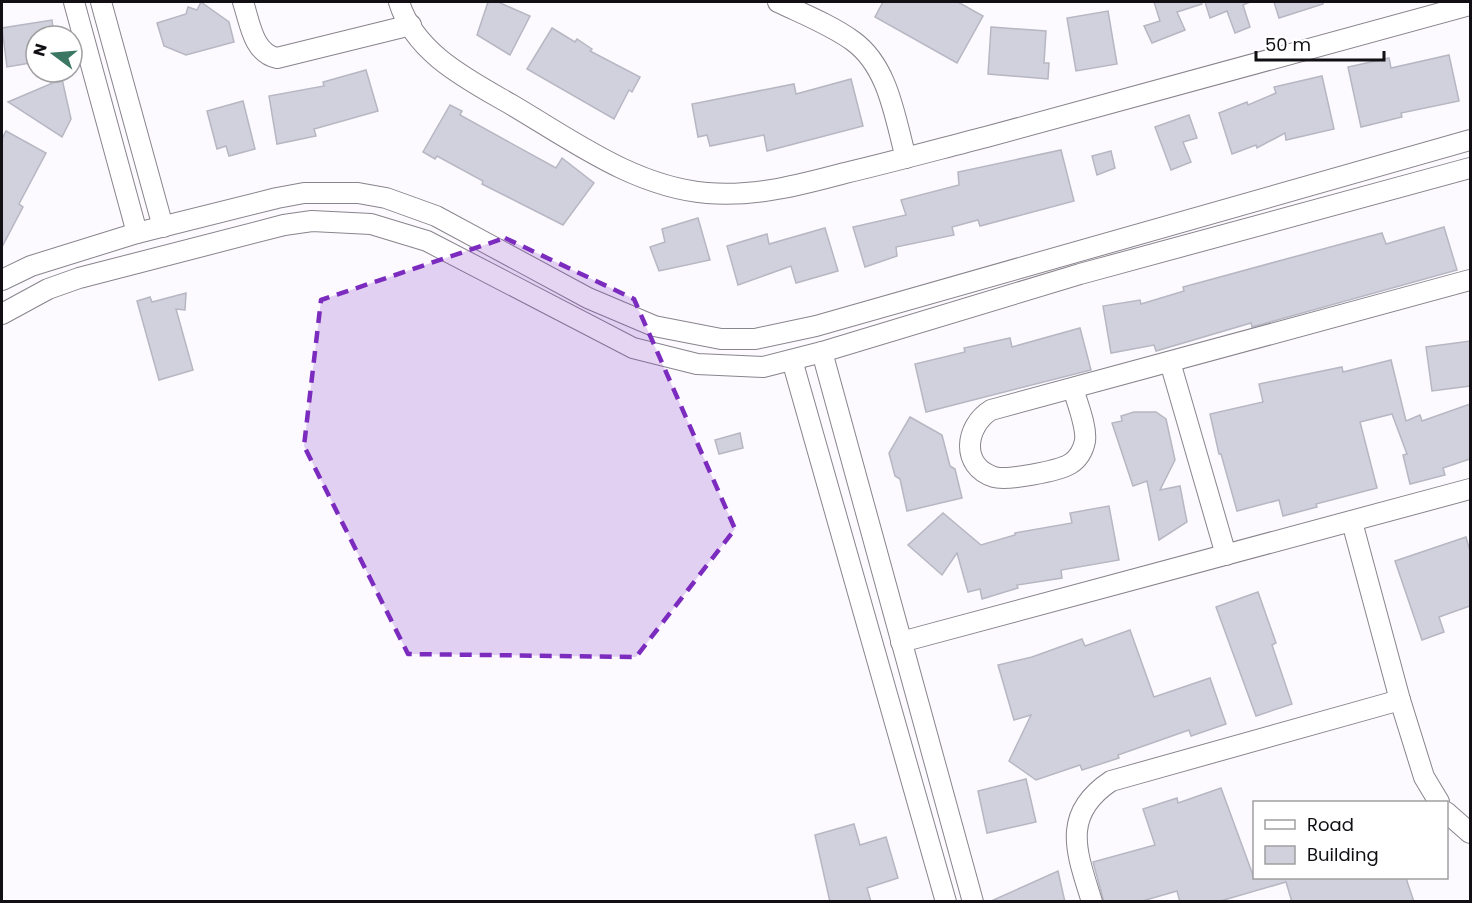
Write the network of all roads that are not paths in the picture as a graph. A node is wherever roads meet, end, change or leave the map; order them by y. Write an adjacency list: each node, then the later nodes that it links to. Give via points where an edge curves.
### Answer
1 (75, 2): 14 (street)
2 (100, 2): 12 (street)
3 (243, 2): 7 (street, via 258,47 277,58)
4 (399, 2): 7 (street)
5 (778, 2): 9 (street, via 844,36 869,57 881,75)
6 (1470, 5): 9 (street)
7 (411, 25): 9 (street, via 439,59 469,81 626,170 677,188 716,194 764,192)
8 (1470, 140): 15 (street)
9 (906, 158)
10 (1470, 168): 18 (street)
11 (258, 202): 12 (street); 13 (street); 15 (street, via 331,192 394,201 436,216 622,315 676,332 721,339 755,339 788,333)
12 (163, 227): 14 (street)
13 (266, 230): 19 (street, via 79,278 48,289); 21 (street, via 342,220 399,231 633,348 676,360 730,367 763,367)
14 (137, 233): 16 (street, via 31,266)
15 (987, 276): 18 (street)
16 (2, 280)
17 (1470, 280): 22 (street)
18 (994, 301): 20 (street)
19 (2, 314)
20 (822, 352): 21 (street); 27 (street)
21 (792, 360): 32 (street)
22 (1170, 362): 23 (street); 26 (street)
23 (1072, 388): 23 (street, via 991,410 982,416 970,434 971,456 977,465 985,473 1006,479 1072,462 1082,451 1085,436)
24 (1470, 489): 25 (street)
25 (1352, 522): 26 (street); 28 (street)
26 (1226, 555): 27 (street)
27 (901, 642): 33 (street)
28 (1400, 700): 29 (street, via 1425,777); 34 (street, via 1111,781 1088,800 1077,825 1077,851)
29 (1437, 801)
30 (1448, 814): 31 (street)
31 (1470, 833)
32 (946, 902)
33 (973, 902)
34 (1092, 902)

